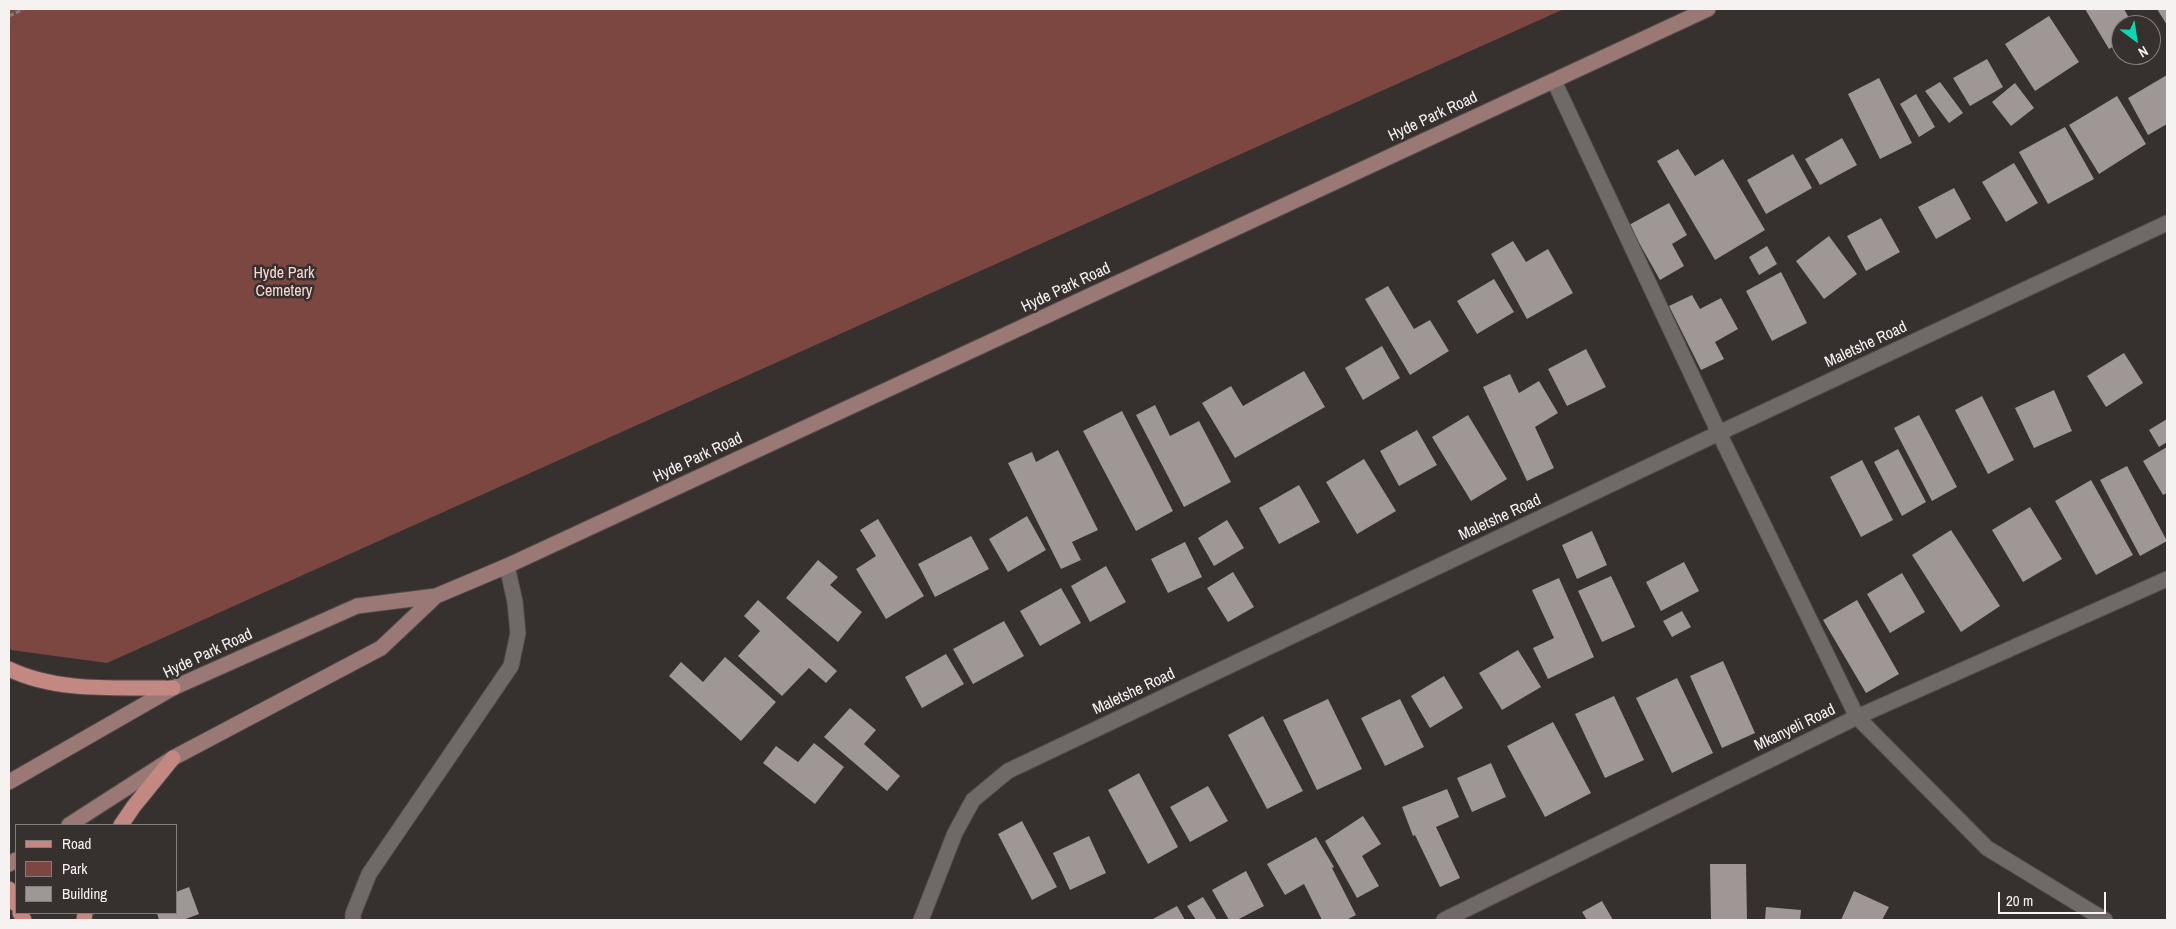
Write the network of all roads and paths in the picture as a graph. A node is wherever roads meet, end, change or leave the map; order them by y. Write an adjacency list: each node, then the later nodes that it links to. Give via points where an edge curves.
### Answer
1 (24, 9): 3 (path)
2 (1708, 9): 4 (street, Hyde Park Road)
3 (9, 16)
4 (1554, 81): 6 (street); 7 (street, Hyde Park Road)
5 (2167, 223): 6 (street, Maletshe Road)
6 (1719, 433): 12 (street); 20 (street, Maletshe Road, via 1008,771 973,800 955,833)
7 (507, 566): 9 (street, Hyde Park Road); 19 (street, via 518,633 511,666 368,874)
8 (2167, 579): 12 (street, Mkanyeli Road)
9 (436, 596): 11 (street, Hyde Park Road, via 357,606); 13 (street, Hyde Park Road, via 381,648)
10 (9, 669): 11 (main road, via 43,682)
11 (173, 688): 14 (street, Hyde Park Road)
12 (1857, 717): 21 (street, Mkanyeli Road); 22 (street, via 1987,848)
13 (173, 758): 15 (street, Hyde Park Road); 16 (main road)
14 (9, 782)
15 (71, 824)
16 (122, 824)
17 (9, 889): 18 (main road)
18 (15, 902)
19 (353, 920)
20 (921, 920)
21 (1444, 920)
22 (2105, 920)

